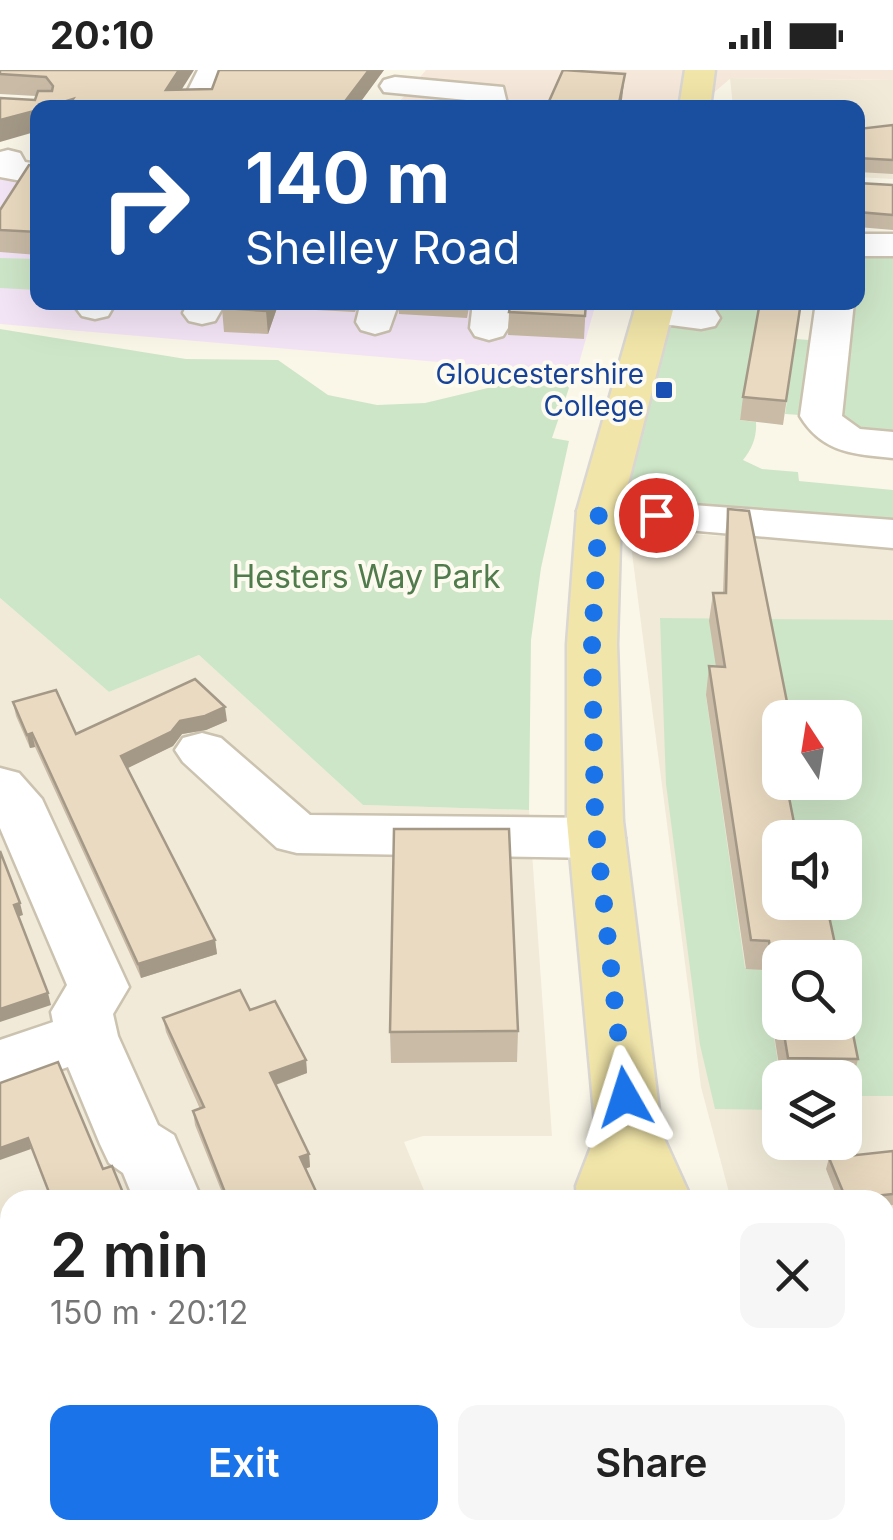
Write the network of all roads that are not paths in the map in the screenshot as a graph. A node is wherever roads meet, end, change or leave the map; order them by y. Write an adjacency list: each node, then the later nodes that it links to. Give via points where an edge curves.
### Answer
1 (214, 70): 5 (street)
2 (700, 70): 6 (main road)
3 (393, 88): 4 (street)
4 (496, 88)
5 (199, 100)
6 (695, 100)
7 (865, 245): 8 (street)
8 (893, 245)
9 (834, 310): 11 (street, via 821,416 840,437)
10 (670, 311): 12 (main road)
11 (893, 445)
12 (599, 510): 13 (street); 16 (main road, via 592,644)
13 (893, 534)
14 (202, 750): 16 (street, via 297,834)
15 (0, 786): 17 (street, via 15,799 98,987 82,1012)
16 (597, 838): 19 (main road)
17 (87, 1036): 18 (street); 20 (street, via 134,1144 150,1155)
18 (0, 1065)
19 (629, 1134): 21 (main road); 22 (main road)
20 (164, 1190)
21 (610, 1190)
22 (654, 1190)

